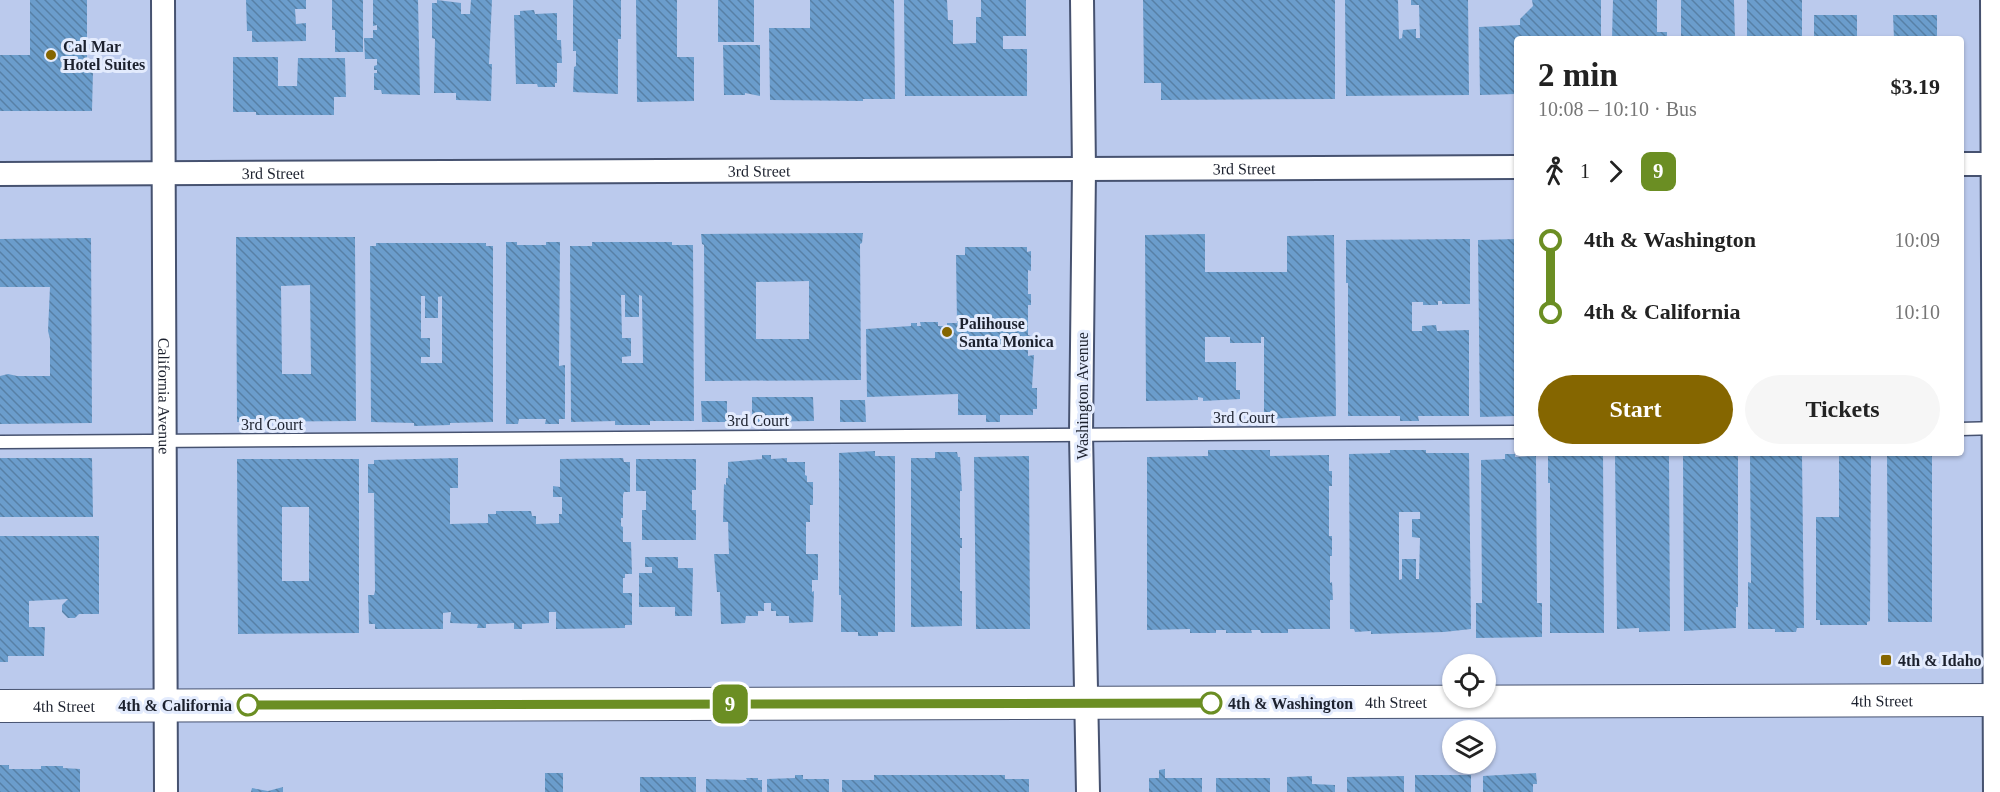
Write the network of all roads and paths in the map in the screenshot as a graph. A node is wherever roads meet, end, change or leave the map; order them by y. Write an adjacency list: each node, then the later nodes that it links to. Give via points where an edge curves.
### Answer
1 (163, 0): 8 (street, California Avenue)
2 (1082, 0): 7 (street, Washington Avenue)
3 (1992, 0): 5 (street)
4 (1964, 164): 5 (street)
5 (1996, 164): 10 (street)
6 (1514, 167): 7 (street, 3rd Street)
7 (1084, 170): 8 (street, 3rd Street); 13 (street, Washington Avenue)
8 (163, 173): 9 (street, 3rd Street); 14 (street, California Avenue)
9 (0, 174)
10 (1997, 428): 11 (lane); 16 (street)
11 (1964, 429)
12 (1514, 432): 13 (lane, 3rd Court)
13 (1081, 435): 14 (lane, 3rd Court); 17 (street, Washington Avenue)
14 (165, 441): 15 (lane, 3rd Court); 19 (street, California Avenue)
15 (0, 442)
16 (1997, 700): 17 (street, 4th Street); 22 (street)
17 (1088, 703): 19 (street, 4th Street); 21 (street, Washington Avenue)
18 (0, 706): 19 (street, 4th Street)
19 (165, 706): 20 (street, California Avenue)
20 (166, 792)
21 (1088, 792)
22 (1995, 792)

